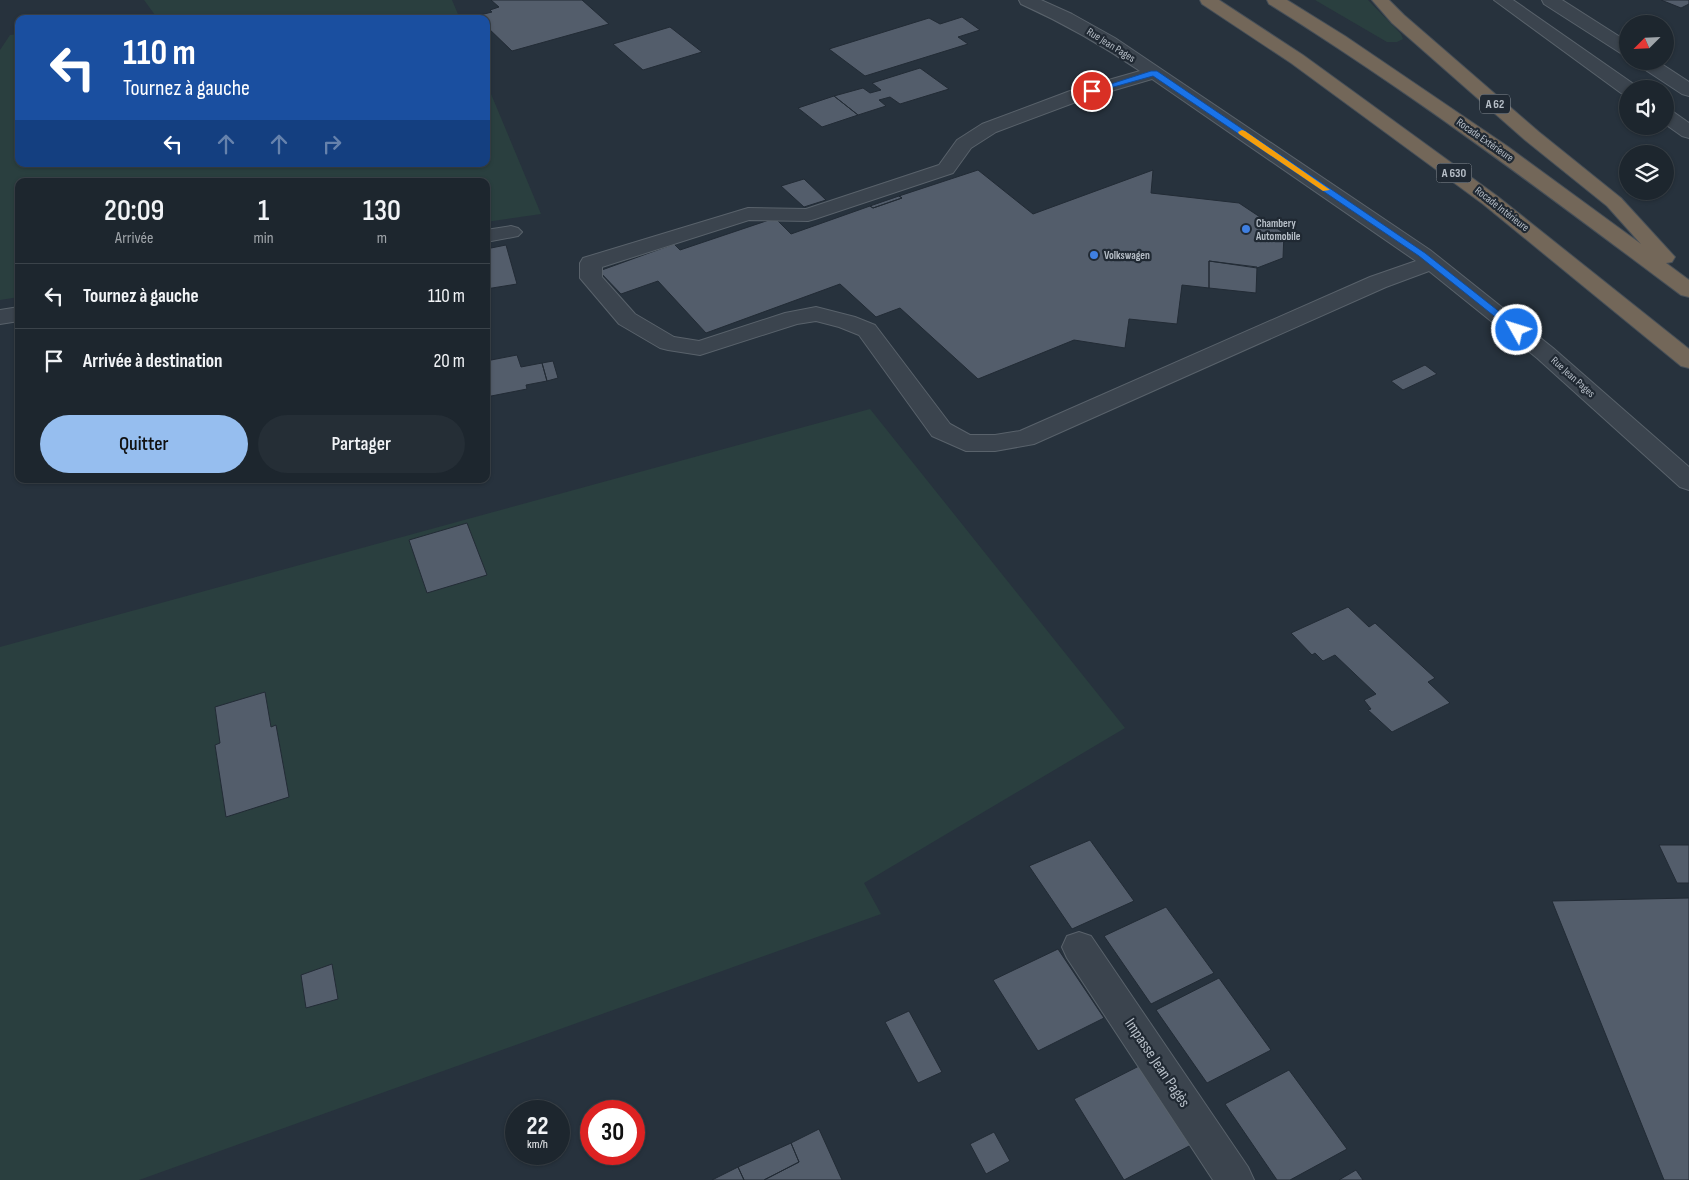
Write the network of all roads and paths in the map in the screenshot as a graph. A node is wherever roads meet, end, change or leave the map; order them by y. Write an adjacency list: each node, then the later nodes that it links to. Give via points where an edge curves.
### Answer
1 (1026, 0): 9 (street, Rue Jean Pages, via 1083,27)
2 (1208, 0): 21 (highway, Rocade Intérieure / A 630, via 1297,59 1490,200)
3 (1275, 0): 18 (highway, Rocade Extérieure, via 1500,150)
4 (1380, 0): 17 (highway, A 62, via 1532,136 1614,202)
5 (1502, 0): 10 (street)
6 (1550, 0): 7 (street)
7 (1619, 44)
8 (1658, 70): 11 (street)
9 (1154, 73): 16 (street, Rue Jean Pages); 16 (street, via 988,128 964,144 946,169 808,215 739,216 592,264 591,278 627,319 668,344 700,348 793,318 816,314 867,330 941,430 966,443 1025,438 1378,282)
10 (1619, 83)
11 (1689, 90)
12 (1674, 121): 13 (street)
13 (1689, 132)
14 (511, 232): 15 (street)
15 (490, 235)
16 (1432, 262): 22 (street, Rue Jean Pages, via 1545,353)
17 (1689, 284)
18 (1689, 290)
19 (15, 315): 20 (street)
20 (0, 317)
21 (1689, 361)
22 (1689, 481)
23 (1079, 947): 24 (street, Impasse Jean Pagès)
24 (1235, 1180)

